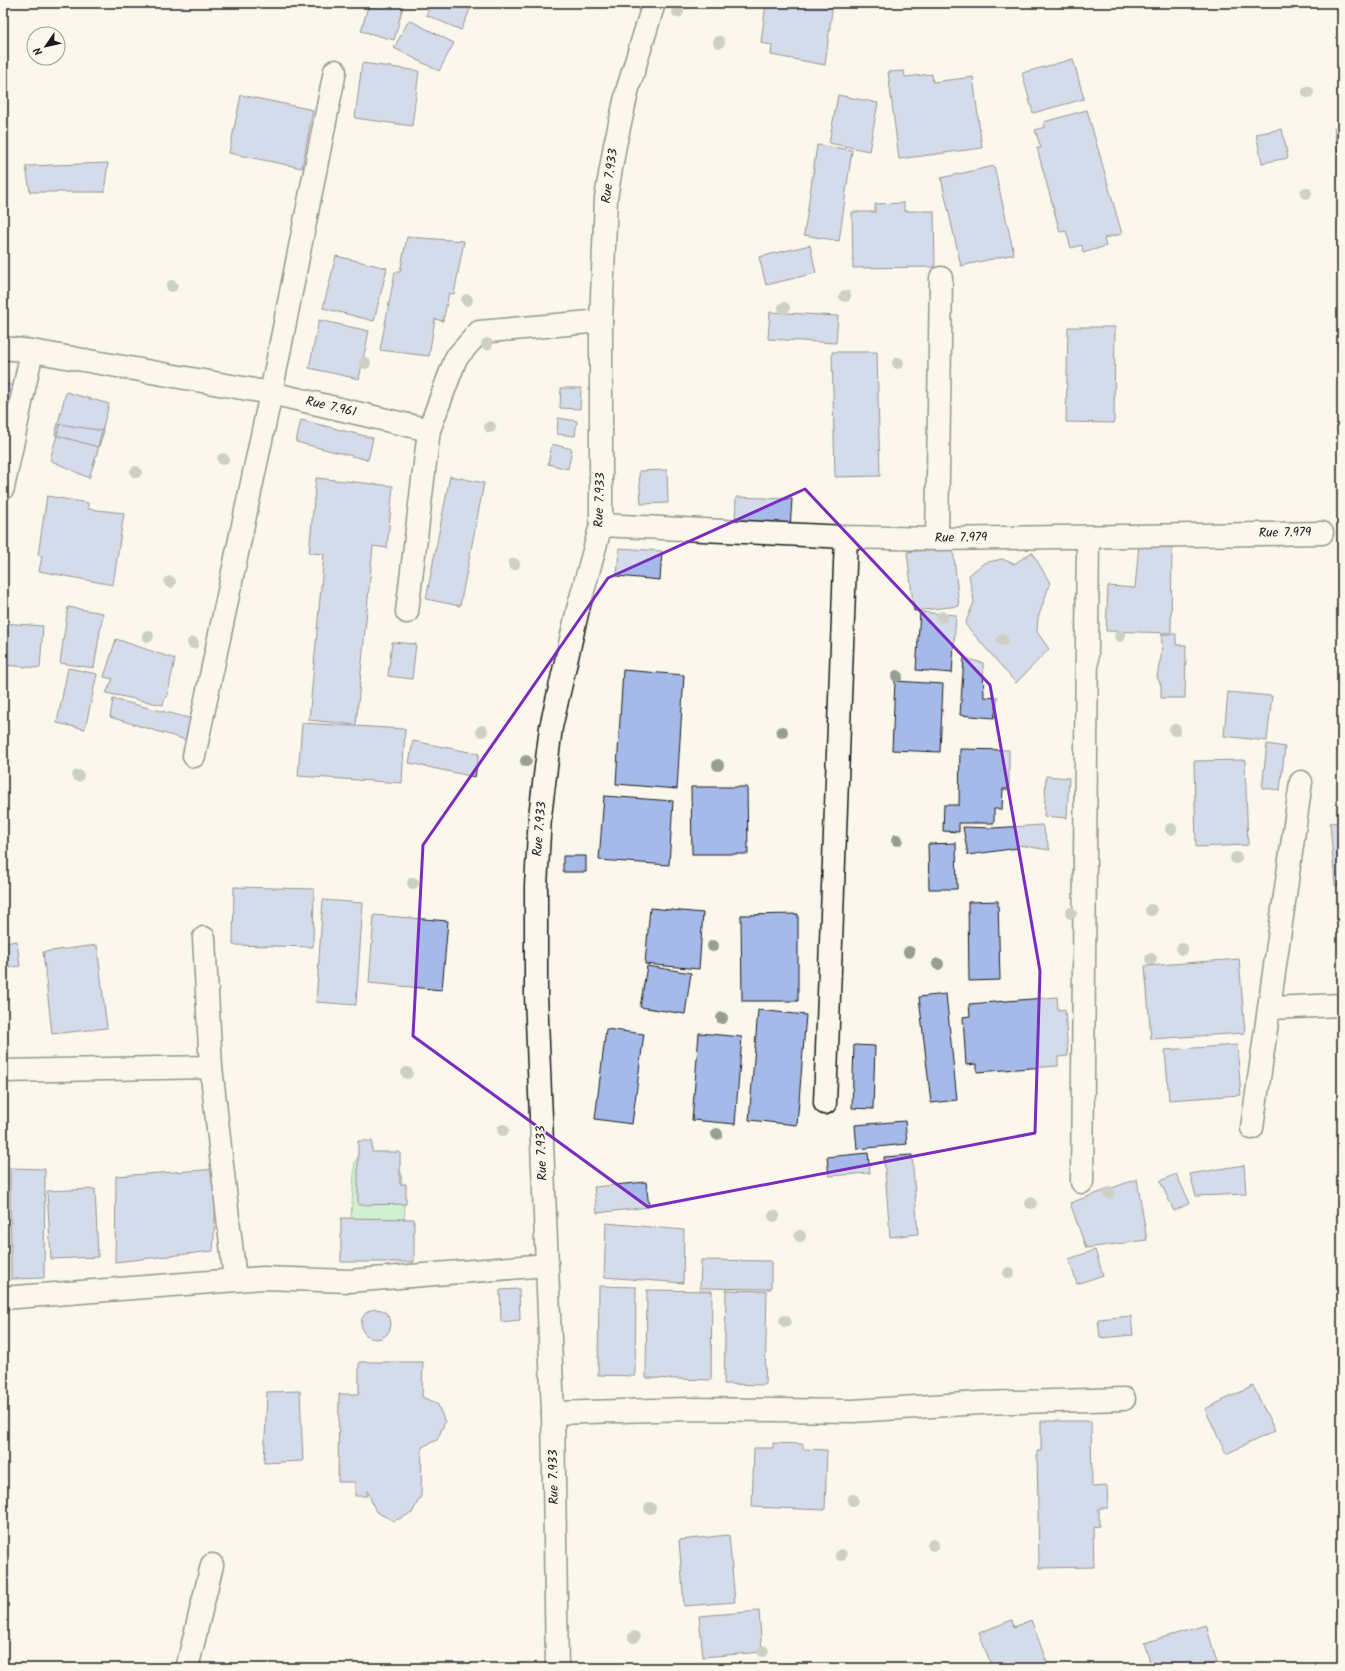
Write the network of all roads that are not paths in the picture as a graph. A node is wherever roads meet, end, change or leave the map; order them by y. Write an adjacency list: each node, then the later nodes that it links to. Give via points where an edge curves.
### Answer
1 (654, 3): 4 (street, Rue 7.933, via 628,88 606,198)
2 (335, 71): 7 (street)
3 (941, 278): 14 (street)
4 (601, 321): 8 (street, via 479,332 456,358); 10 (street, Rue 7.933)
5 (3, 348): 6 (street, Rue 7.961)
6 (32, 351): 7 (street, Rue 7.961); 9 (street)
7 (271, 393): 8 (street, Rue 7.961); 16 (street)
8 (428, 430): 15 (street)
9 (3, 488)
10 (601, 525): 13 (street, Rue 7.979); 26 (street, Rue 7.933, via 578,609 551,727 540,816 536,886 536,995)
11 (1322, 533): 12 (street, Rue 7.979)
12 (1088, 537): 14 (street, Rue 7.979); 25 (street)
13 (846, 538): 14 (street, Rue 7.979); 23 (street)
14 (937, 539)
15 (407, 612)
16 (194, 756)
17 (1301, 782): 20 (street)
18 (204, 938): 21 (street)
19 (1342, 1005): 20 (street)
20 (1269, 1008): 24 (street)
21 (211, 1067): 22 (street); 27 (street)
22 (3, 1071)
23 (825, 1103)
24 (1252, 1128)
25 (1082, 1182)
26 (547, 1265): 27 (street, via 349,1282 263,1278); 30 (street, Rue 7.933)
27 (235, 1280): 28 (street)
28 (3, 1298)
29 (1124, 1399): 30 (street, via 980,1403 853,1411 688,1409)
30 (553, 1413): 33 (street, Rue 7.933)
31 (212, 1565): 32 (street)
32 (188, 1668)
33 (557, 1668)

